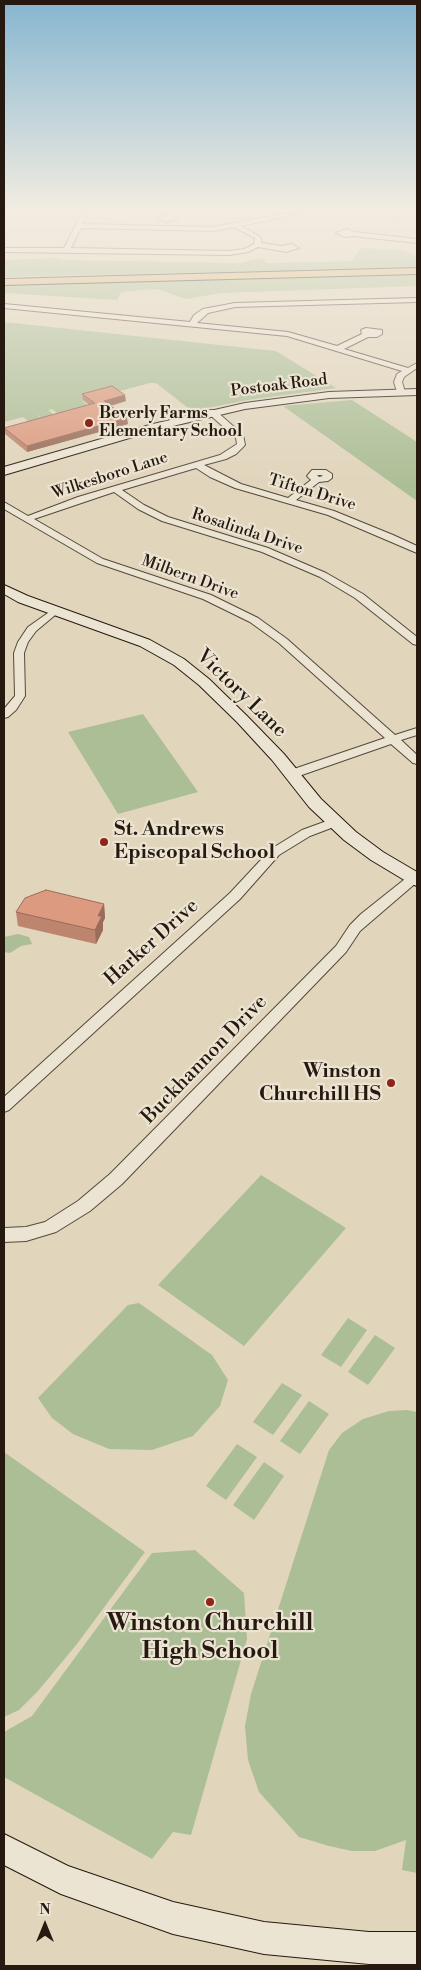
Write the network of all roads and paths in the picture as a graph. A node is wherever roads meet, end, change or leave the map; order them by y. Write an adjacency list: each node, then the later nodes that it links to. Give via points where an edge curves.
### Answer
1 (307, 303): 3 (street, via 230,305 206,311)
2 (4, 306): 3 (street)
3 (192, 324): 5 (street, via 288,334)
4 (367, 335): 5 (street)
5 (339, 348): 7 (street)
6 (417, 365): 7 (street)
7 (407, 370): 8 (street, via 399,379)
8 (401, 392): 9 (street, Postoak Road); 10 (street, Postoak Road, via 305,398)
9 (417, 392)
10 (212, 412): 11 (street, Wilkesboro Lane, via 237,432 240,445 226,456); 12 (street, Postoak Road)
11 (198, 465): 14 (street, Wilkesboro Lane); 15 (street, Tifton Drive, via 238,486)
12 (4, 470)
13 (316, 480): 15 (street)
14 (115, 489): 17 (street, Wilkesboro Lane); 21 (street, Rosalinda Drive, via 145,510 181,526 260,549 323,575 359,596)
15 (290, 500): 18 (street, Tifton Drive, via 356,522)
16 (4, 506): 17 (street, Milbern Drive)
17 (27, 520): 24 (street, Milbern Drive, via 100,561 207,597 254,620 284,641)
18 (417, 550)
19 (4, 589): 20 (street, Victory Lane)
20 (55, 611): 22 (street, via 32,629 23,642 19,653 20,696); 26 (street, Victory Lane, via 144,643 179,662 225,702)
21 (417, 642)
22 (4, 715)
23 (417, 731): 24 (street)
24 (392, 740): 25 (street, Milbern Drive); 26 (street)
25 (417, 761)
26 (292, 774): 27 (street, Victory Lane)
27 (335, 822): 28 (street, Victory Lane, via 370,851); 29 (street, Harker Drive, via 306,833 275,852 236,894)
28 (415, 879): 30 (street, Buckhannon Drive, via 366,917 341,949 106,1188 50,1227 26,1234)
29 (4, 1106)
30 (4, 1235)
31 (4, 1849): 32 (street, via 61,1878 173,1918 264,1938 369,1948)
32 (417, 1948)

